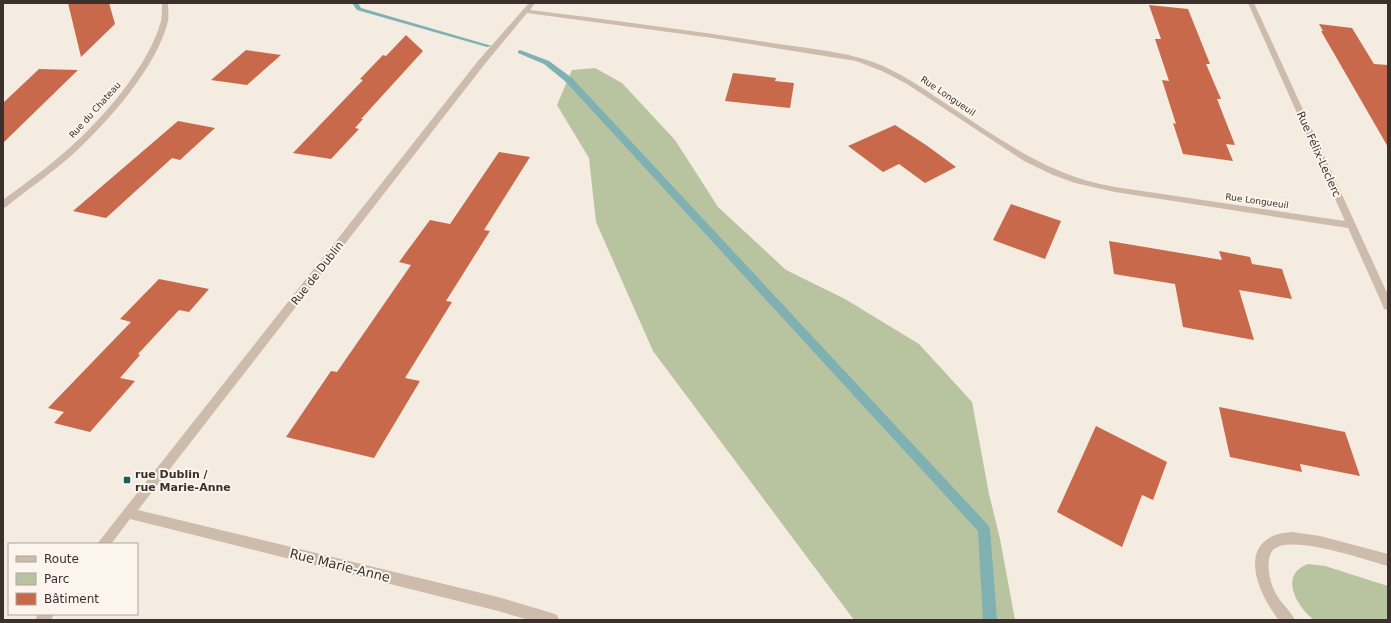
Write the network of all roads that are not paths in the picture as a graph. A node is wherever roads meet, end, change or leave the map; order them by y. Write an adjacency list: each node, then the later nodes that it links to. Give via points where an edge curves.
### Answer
1 (164, 3): 5 (street, Rue du Chateau, via 163,26 153,50 134,80 106,115 71,151)
2 (532, 3): 4 (street, Rue de Dublin)
3 (1251, 3): 6 (street, Rue Félix-Leclerc)
4 (526, 11): 6 (street, Rue Longueuil, via 713,36 857,59 897,75 1029,160 1069,179 1115,190); 8 (street, Rue de Dublin, via 481,63)
5 (3, 205)
6 (1351, 225): 7 (street, Rue Félix-Leclerc)
7 (1388, 306)
8 (128, 513): 9 (street, Rue de Dublin); 11 (street, Rue Marie-Anne, via 498,604)
9 (104, 543)
10 (1388, 560): 12 (street, via 1299,538 1284,538 1272,544 1265,552 1262,562 1263,574 1267,592)
11 (552, 620)
12 (1288, 620)

